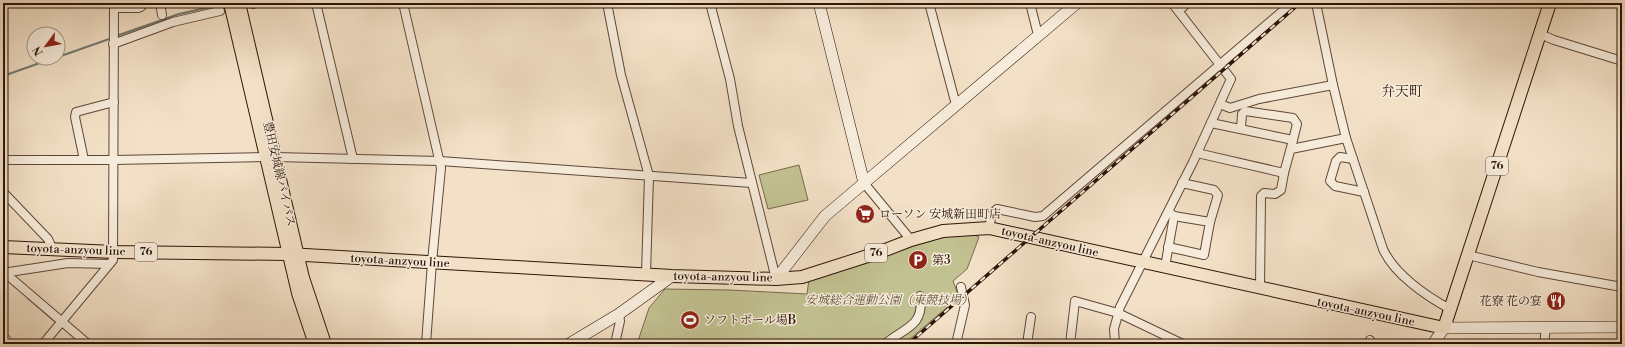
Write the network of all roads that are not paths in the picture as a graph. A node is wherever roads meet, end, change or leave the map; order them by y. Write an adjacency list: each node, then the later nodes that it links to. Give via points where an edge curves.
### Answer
1 (142, 3): 16 (street, via 138,8)
2 (160, 3): 19 (street)
3 (239, 3): 36 (main road, 豊田安城線バイパス)
4 (316, 3): 37 (street)
5 (403, 3): 41 (street)
6 (607, 3): 43 (street, via 621,75)
7 (710, 3): 44 (street, via 730,79)
8 (820, 3): 45 (street)
9 (929, 3): 28 (street)
10 (1030, 3): 21 (street)
11 (1077, 3): 21 (street)
12 (1188, 3): 17 (street)
13 (1292, 3): 24 (street)
14 (1316, 3): 25 (street)
15 (1550, 3): 20 (main road, 76)
16 (114, 5): 22 (street)
17 (1176, 6): 24 (street)
18 (225, 7): 22 (street); 36 (main road, 豊田安城線バイパス)
19 (162, 15)
20 (1540, 34): 23 (street); 58 (main road, 76)
21 (1038, 35): 28 (street)
22 (114, 39): 26 (street)
23 (1622, 61)
24 (1219, 65): 27 (street, via 1231,79); 51 (street, via 1043,216 1035,217 997,209 992,214)
25 (1333, 85): 27 (street, via 1259,99 1230,108); 31 (street)
26 (114, 102): 35 (street, via 76,112); 40 (street)
27 (1220, 104): 29 (street)
28 (956, 105): 45 (street)
29 (1212, 123): 30 (street); 34 (street)
30 (1241, 128): 32 (street); 32 (street, via 1242,114 1245,111 1293,118 1297,124)
31 (1346, 138): 33 (street); 38 (street)
32 (1293, 140): 33 (street)
33 (1291, 149): 42 (street)
34 (1197, 153): 42 (street); 46 (street)
35 (84, 155)
36 (270, 157): 37 (street); 40 (street); 57 (main road, 豊田安城線バイパス)
37 (353, 159): 41 (street)
38 (1353, 159): 48 (street); 48 (street, via 1340,158 1336,161 1330,181 1334,186)
39 (3, 160): 40 (street)
40 (113, 160): 56 (street)
41 (440, 161): 43 (street); 59 (street)
42 (1284, 173): 69 (street, via 1281,190 1275,194 1264,193 1261,196)
43 (649, 176): 44 (street); 64 (street)
44 (752, 183): 66 (street)
45 (864, 183): 52 (street); 66 (street, via 825,216)
46 (1182, 183): 49 (street); 50 (street, via 1214,190 1218,195)
47 (3, 192): 55 (street, via 48,239)
48 (1364, 192): 71 (street, via 1387,259 1427,297)
49 (1171, 214): 50 (street); 54 (street); 60 (street)
50 (1210, 222): 54 (street, via 1204,255)
51 (989, 228): 52 (main road, toyota-anzyou line / 76, via 944,231); 60 (main road, toyota-anzyou line / 76)
52 (911, 240): 66 (main road, toyota-anzyou line / 76, via 802,277)
53 (3, 247): 55 (main road, toyota-anzyou line / 76)
54 (1168, 247): 62 (street)
55 (53, 250): 56 (main road, toyota-anzyou line / 76)
56 (114, 252): 57 (main road, toyota-anzyou line / 76); 61 (street, via 113,260)
57 (293, 255): 59 (main road, toyota-anzyou line / 76); 83 (main road, 豊田安城線バイパス, via 298,293); 84 (main road, 豊田安城線バイパス)
58 (1468, 255): 67 (street, via 1538,272); 71 (main road, 76)
59 (432, 262): 64 (main road, toyota-anzyou line / 76); 85 (street)
60 (1142, 262): 62 (main road, toyota-anzyou line / 76); 72 (street)
61 (109, 264): 63 (street, via 68,264); 75 (street)
62 (1165, 268): 69 (main road, toyota-anzyou line / 76)
63 (4, 273): 75 (street)
64 (646, 274): 65 (main road, toyota-anzyou line / 76)
65 (672, 276): 66 (main road, toyota-anzyou line / 76); 73 (street)
66 (776, 279)
67 (1622, 286)
68 (961, 287): 89 (street, via 965,305)
69 (1260, 288): 77 (main road, toyota-anzyou line / 76)
70 (920, 296): 88 (street, via 920,310 916,322)
71 (1450, 310): 77 (main road, 76)
72 (1118, 313): 91 (street, via 1075,301); 92 (street, via 1114,329); 93 (street)
73 (619, 314): 86 (street); 87 (street)
74 (1031, 317): 90 (street)
75 (62, 322): 81 (street); 82 (street)
76 (1622, 327): 78 (street)
77 (1444, 328): 78 (street); 94 (street)
78 (1546, 328): 95 (street)
79 (3, 338): 80 (street)
80 (9, 344)
81 (43, 344)
82 (88, 344)
83 (315, 344)
84 (325, 344)
85 (426, 344)
86 (569, 344)
87 (615, 344)
88 (885, 344)
89 (956, 344)
90 (1028, 344)
91 (1070, 344)
92 (1115, 344)
93 (1183, 344)
94 (1433, 344)
95 (1544, 344)

